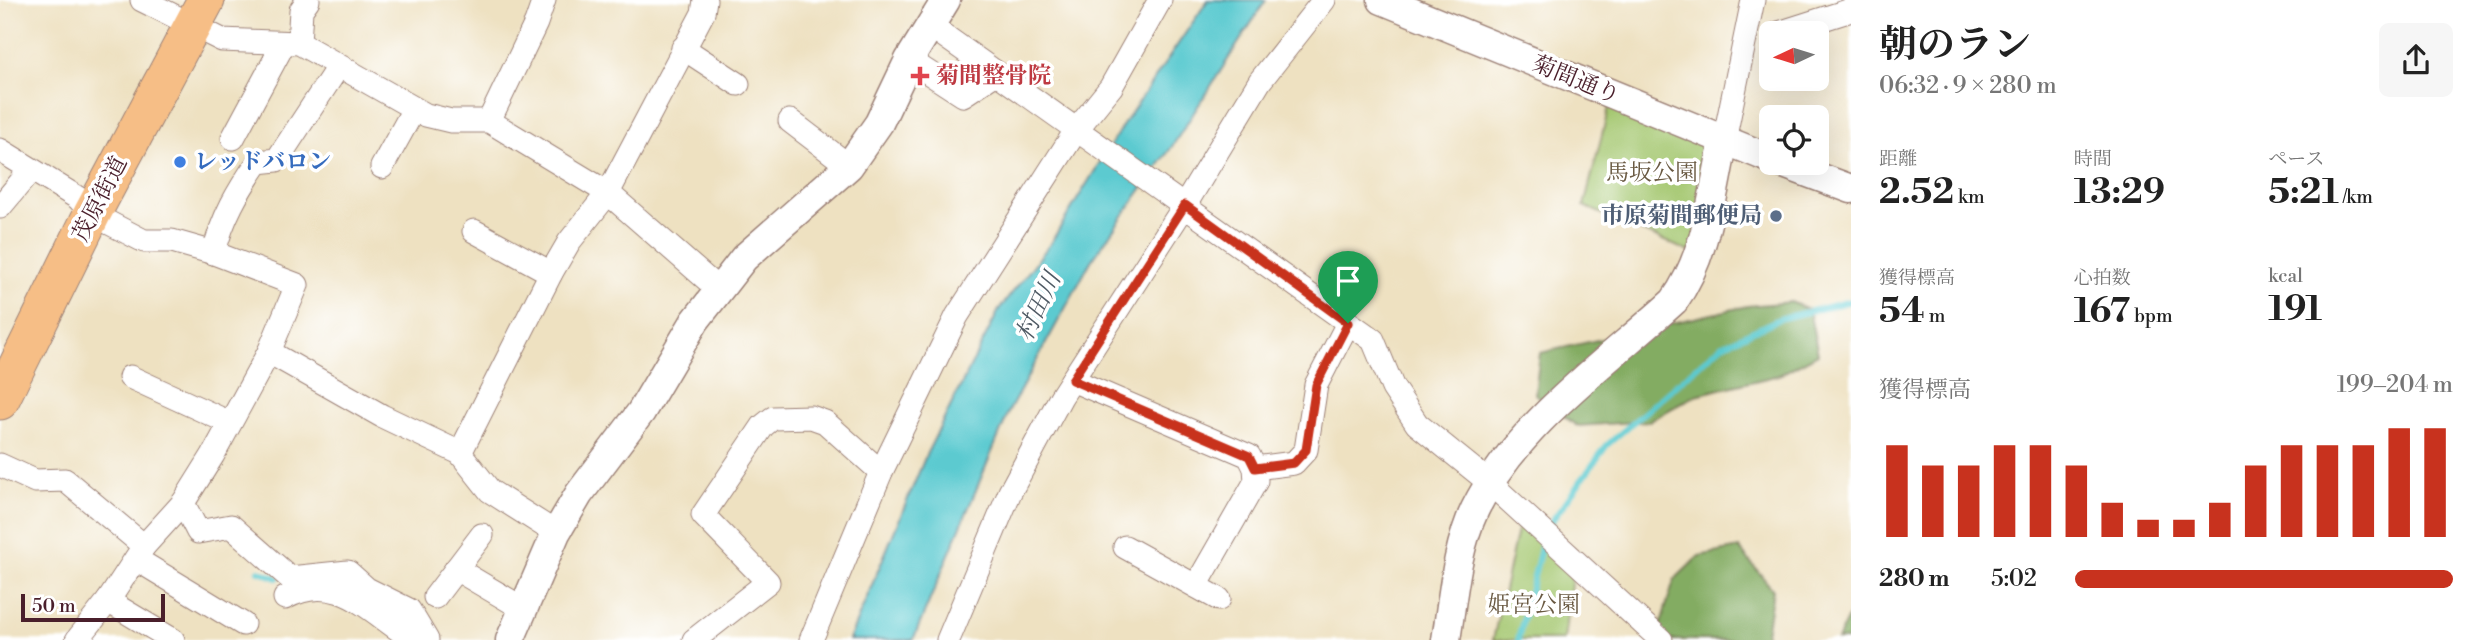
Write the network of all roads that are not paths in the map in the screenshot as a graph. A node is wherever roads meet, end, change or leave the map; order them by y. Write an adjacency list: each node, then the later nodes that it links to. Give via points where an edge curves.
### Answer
1 (308, 0): 15 (street)
2 (544, 0): 23 (street)
3 (705, 0): 17 (street, via 703,13)
4 (946, 0): 13 (street)
5 (1160, 0): 25 (street, via 1111,87)
6 (1324, 0): 36 (street, via 1261,80)
7 (1382, 0): 27 (street, 菊間通り)
8 (1753, 0): 16 (street)
9 (178, 8): 15 (street, via 222,40); 37 (main road, 茂原街道)
10 (1823, 9): 11 (street); 12 (street)
11 (1851, 10)
12 (1801, 21)
13 (929, 24): 18 (street); 20 (street)
14 (1759, 40): 16 (street)
15 (292, 43): 19 (street); 26 (street)
16 (1744, 44): 27 (street)
17 (683, 48): 21 (street); 35 (street)
18 (909, 60): 20 (street, via 963,95); 30 (street, via 878,123)
19 (338, 67): 22 (street); 40 (street, via 277,160 258,162 235,194)
20 (996, 73): 25 (street)
21 (738, 84)
22 (414, 109): 23 (street, via 451,121); 31 (street)
23 (489, 121): 35 (street)
24 (790, 121): 30 (street)
25 (1077, 129): 36 (street); 53 (street, via 957,316)
26 (233, 138)
27 (1724, 141): 29 (street, 菊間通り); 54 (street, via 1699,256 1682,291 1532,429)
28 (0, 150): 32 (street)
29 (1759, 154)
30 (849, 166): 42 (street, via 744,258)
31 (382, 167)
32 (31, 170): 37 (street); 38 (street)
33 (1814, 175): 34 (street)
34 (1851, 189)
35 (608, 193): 41 (street, via 569,242); 42 (street)
36 (1185, 205): 43 (street); 47 (street)
37 (85, 206): 40 (street, via 144,241 172,241); 44 (main road, 茂原街道); 48 (main road, 茂原街道)
38 (0, 207)
39 (474, 231): 41 (street)
40 (214, 253): 45 (street, via 297,285)
41 (551, 274): 50 (street)
42 (718, 289): 56 (street, via 641,412 579,494)
43 (1348, 323): 52 (street, via 1316,385 1306,450 1294,463); 54 (street, via 1373,340 1394,388 1417,424)
44 (0, 349)
45 (269, 352): 49 (street); 50 (street, via 382,416)
46 (130, 377): 49 (street)
47 (1072, 380): 52 (street, via 1249,456); 75 (street, via 1010,492)
48 (0, 401)
49 (230, 423): 55 (street)
50 (460, 453): 56 (street, via 490,491)
51 (0, 465): 59 (street, via 35,481 65,480)
52 (1255, 468): 61 (street, via 1256,481)
53 (881, 472): 73 (street, via 825,422 811,417 773,418 763,426 703,515 768,582); 74 (street)
54 (1490, 484): 76 (street, via 1474,511 1459,558); 77 (street)
55 (183, 503): 59 (street); 72 (street, via 198,532 231,526 290,578 348,572 367,589 409,610)
56 (556, 533): 66 (street)
57 (482, 535): 60 (street)
58 (1125, 547): 61 (street)
59 (140, 553): 65 (street); 67 (street)
60 (456, 569): 62 (street); 66 (street)
61 (1196, 586): 64 (street)
62 (435, 597)
63 (285, 598): 71 (street, via 302,589 338,589 405,634)
64 (1219, 599)
65 (108, 601): 69 (street); 70 (street)
66 (522, 608): 68 (street)
67 (243, 624)
68 (517, 638)
69 (77, 640)
70 (173, 640)
71 (404, 640)
72 (427, 640)
73 (694, 640)
74 (811, 640)
75 (948, 640)
76 (1446, 640)
77 (1661, 640)

